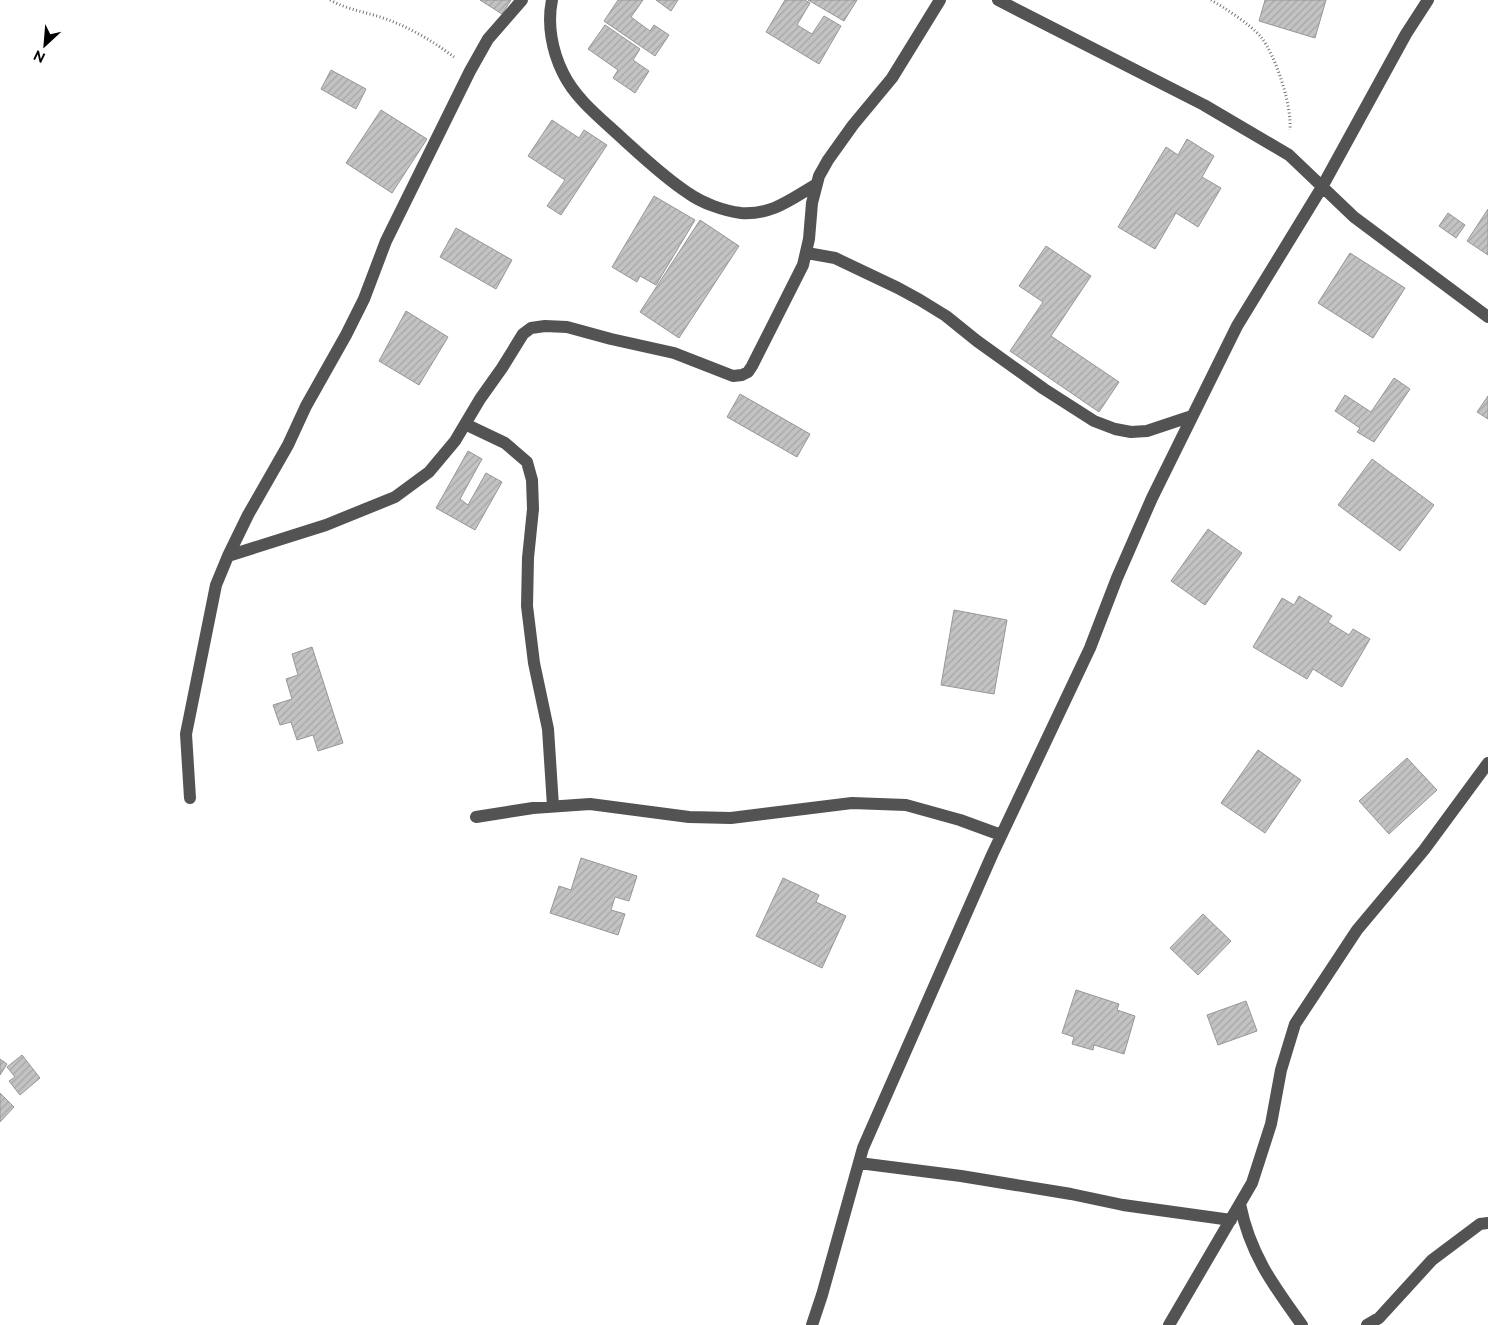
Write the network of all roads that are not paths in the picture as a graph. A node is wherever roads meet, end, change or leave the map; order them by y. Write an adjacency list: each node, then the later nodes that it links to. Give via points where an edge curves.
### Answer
1 (522, 0): 12 (street, via 488,38 470,71 386,241 364,299)
2 (552, 0): 6 (street, via 548,16 553,46 563,74 579,98 666,178 690,195 715,206 759,213 783,206)
3 (940, 0): 6 (street, via 892,78 838,144)
4 (998, 0): 7 (street, via 1204,105 1289,155)
5 (1428, 0): 7 (street)
6 (817, 184): 8 (street)
7 (1322, 187): 9 (street, via 1354,217); 10 (street, via 1237,326)
8 (807, 252): 10 (street, via 835,258 913,296 946,316 1044,390 1115,430 1147,431); 11 (street, via 791,292 748,372 733,376 674,352 567,327 532,328 522,334)
9 (1488, 317)
10 (1192, 416): 17 (street, via 1152,498 1090,648)
11 (465, 424): 12 (street, via 430,472 395,497 326,525); 15 (street, via 505,443 527,462 532,480 527,606 534,663 548,729)
12 (228, 556): 14 (street, via 216,585 186,734)
13 (1488, 763): 19 (street, via 1424,850 1357,930 1295,1024 1280,1070 1271,1124 1252,1183)
14 (190, 798)
15 (553, 806): 16 (street); 17 (street, via 590,804 690,817 731,818 852,803 906,805)
16 (476, 817)
17 (1002, 835): 18 (street)
18 (859, 1163): 20 (street, via 962,1176 1123,1205); 22 (street)
19 (1240, 1204): 20 (street); 24 (street, via 1248,1238 1261,1265)
20 (1231, 1220): 23 (street)
21 (1488, 1222): 25 (street, via 1480,1224 1432,1260 1380,1318)
22 (812, 1325)
23 (1168, 1325)
24 (1302, 1325)
25 (1367, 1325)

